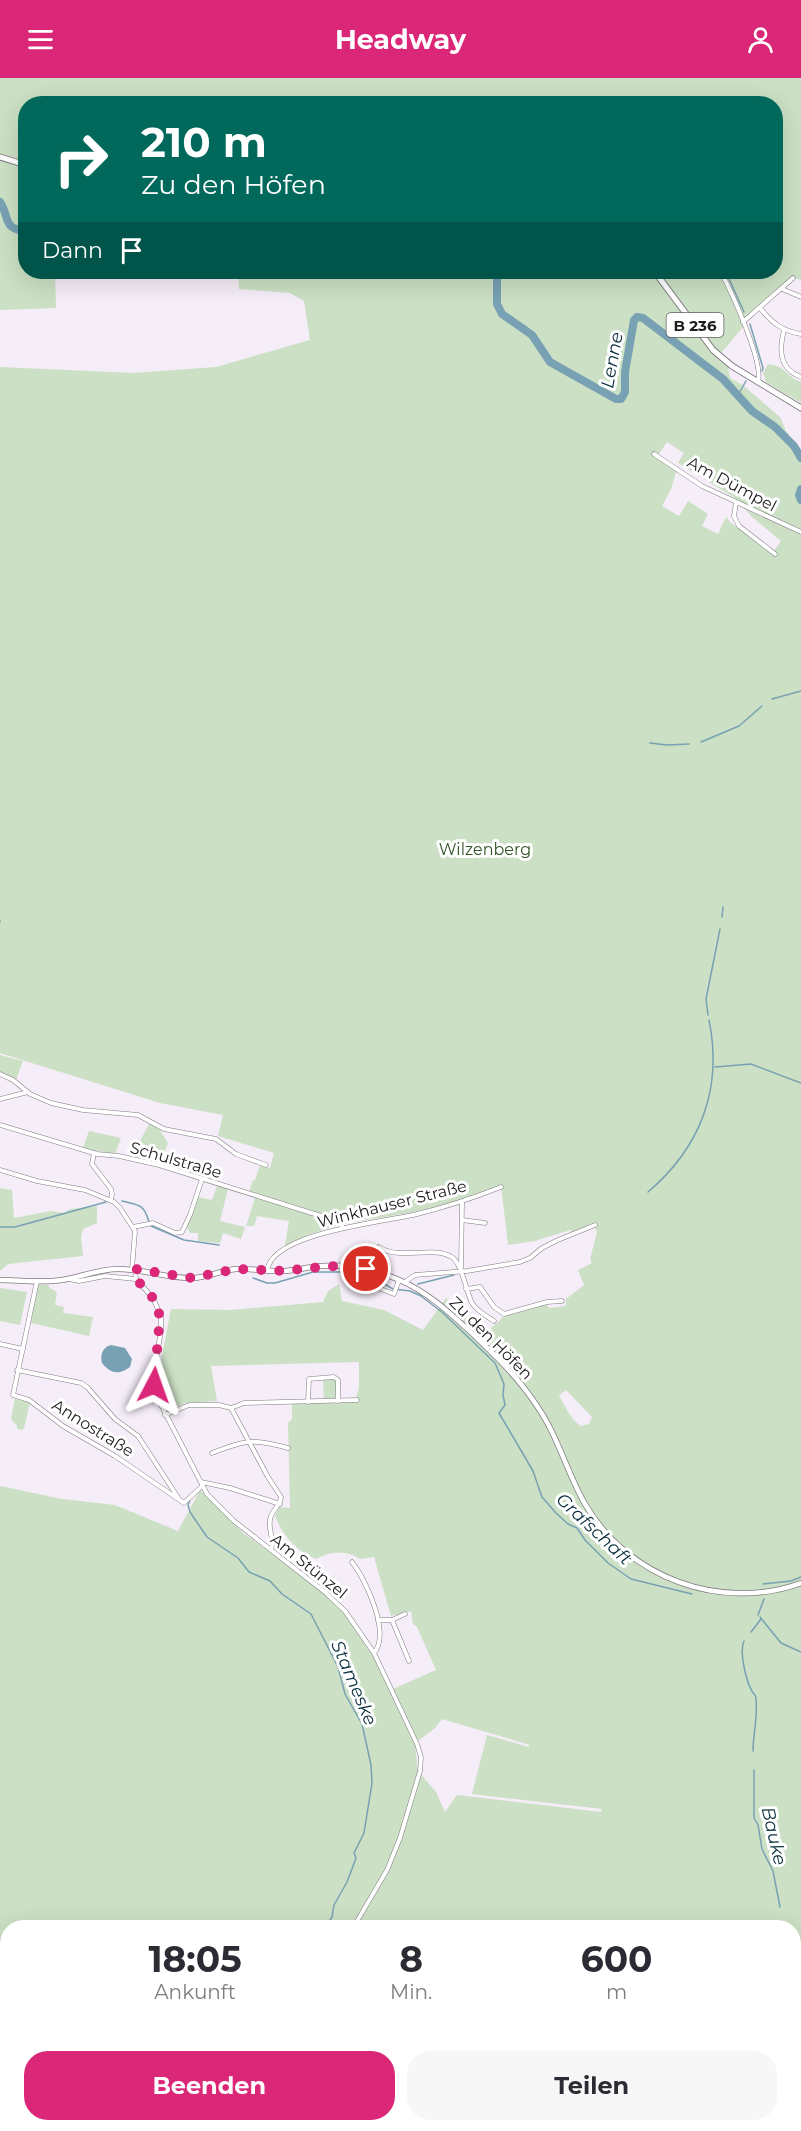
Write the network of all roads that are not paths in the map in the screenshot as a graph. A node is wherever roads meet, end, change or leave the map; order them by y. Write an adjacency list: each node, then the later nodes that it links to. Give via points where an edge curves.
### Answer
1 (0, 157): 2 (main road)
2 (18, 163)
3 (794, 278): 6 (street)
4 (660, 279): 13 (main road, B 236, via 709,347)
5 (725, 279): 9 (street)
6 (782, 290): 7 (street); 8 (street)
7 (801, 297)
8 (760, 308): 9 (street); 10 (street)
9 (743, 322): 13 (street)
10 (784, 330): 11 (street); 12 (street, via 780,351 783,363)
11 (801, 334)
12 (801, 377)
13 (758, 382): 14 (main road, B 236)
14 (801, 408)
15 (654, 454): 16 (street, Am Dümpel)
16 (736, 503): 17 (street, Am Dümpel); 18 (street, via 734,516 739,526)
17 (801, 532)
18 (775, 554)
19 (0, 1074): 20 (street)
20 (28, 1092): 21 (street); 24 (street, via 71,1108 138,1115 164,1129 216,1139 236,1154)
21 (0, 1099)
22 (0, 1125): 23 (street, Schulstraße)
23 (94, 1153): 26 (street, Schulstraße, via 145,1162); 28 (street, via 92,1164 111,1189)
24 (266, 1165)
25 (0, 1170): 28 (street)
26 (202, 1179): 33 (street, via 182,1232 150,1223); 34 (street, Schulstraße, via 337,1221)
27 (501, 1187): 29 (street, Winkhauser Straße)
28 (111, 1200): 33 (street)
29 (462, 1202): 30 (street); 34 (street, Winkhauser Straße, via 397,1219)
30 (462, 1220): 31 (street); 38 (street)
31 (485, 1223)
32 (595, 1225): 38 (street, via 546,1246 527,1259)
33 (133, 1227): 36 (street)
34 (343, 1227): 37 (street, Winkhauser Straße, via 278,1252)
35 (379, 1247): 38 (street, via 393,1253 450,1256)
36 (133, 1269): 37 (street, Zu den Höfen, via 192,1278 237,1269); 39 (street, Zu den Höfen, via 107,1269); 40 (street)
37 (267, 1271): 43 (street, Zu den Höfen, via 340,1266)
38 (460, 1272): 43 (street, via 415,1275); 45 (street)
39 (69, 1279): 40 (street); 42 (street, Zu den Höfen)
40 (136, 1279): 55 (street, Am Stünzel, via 153,1298 160,1316 154,1382)
41 (0, 1280): 42 (street, Zu den Höfen)
42 (37, 1281): 49 (street, Annostraße)
43 (402, 1281): 44 (street, via 394,1294); 64 (street, Zu den Höfen, via 451,1313 519,1381 543,1415 587,1507 615,1543 636,1560 672,1580 719,1592 759,1593)
44 (363, 1282)
45 (466, 1289): 46 (street, via 480,1287 490,1303 504,1314); 47 (street, via 476,1308)
46 (562, 1301)
47 (494, 1321)
48 (0, 1344): 49 (street)
49 (23, 1348): 50 (street, Annostraße)
50 (17, 1370): 60 (street, Annostraße, via 87,1387 115,1419 138,1437); 60 (street, Annostraße, via 13,1396 29,1400)
51 (357, 1400): 52 (street)
52 (338, 1401): 53 (street); 53 (street, via 338,1379 316,1378 309,1380)
53 (308, 1402): 54 (street, via 242,1403)
54 (231, 1408): 55 (street, via 189,1405); 56 (street)
55 (165, 1415): 59 (street, Am Stünzel)
56 (248, 1441): 57 (street); 58 (street); 61 (street, via 281,1496)
57 (288, 1448)
58 (212, 1453)
59 (201, 1484): 60 (street, via 184,1503); 61 (street, via 230,1488); 62 (street, Am Stünzel, via 220,1509)
60 (180, 1501)
61 (280, 1504): 62 (street, via 270,1519)
62 (271, 1550): 68 (street, Am Stünzel, via 340,1604)
63 (352, 1562): 66 (street, via 367,1587)
64 (801, 1583)
65 (405, 1614): 67 (street)
66 (378, 1620): 67 (street); 68 (street, via 379,1644)
67 (392, 1620): 69 (street)
68 (374, 1653): 70 (street, Am Stünzel, via 410,1726 421,1762 393,1857)
69 (409, 1661)
70 (358, 1920)

